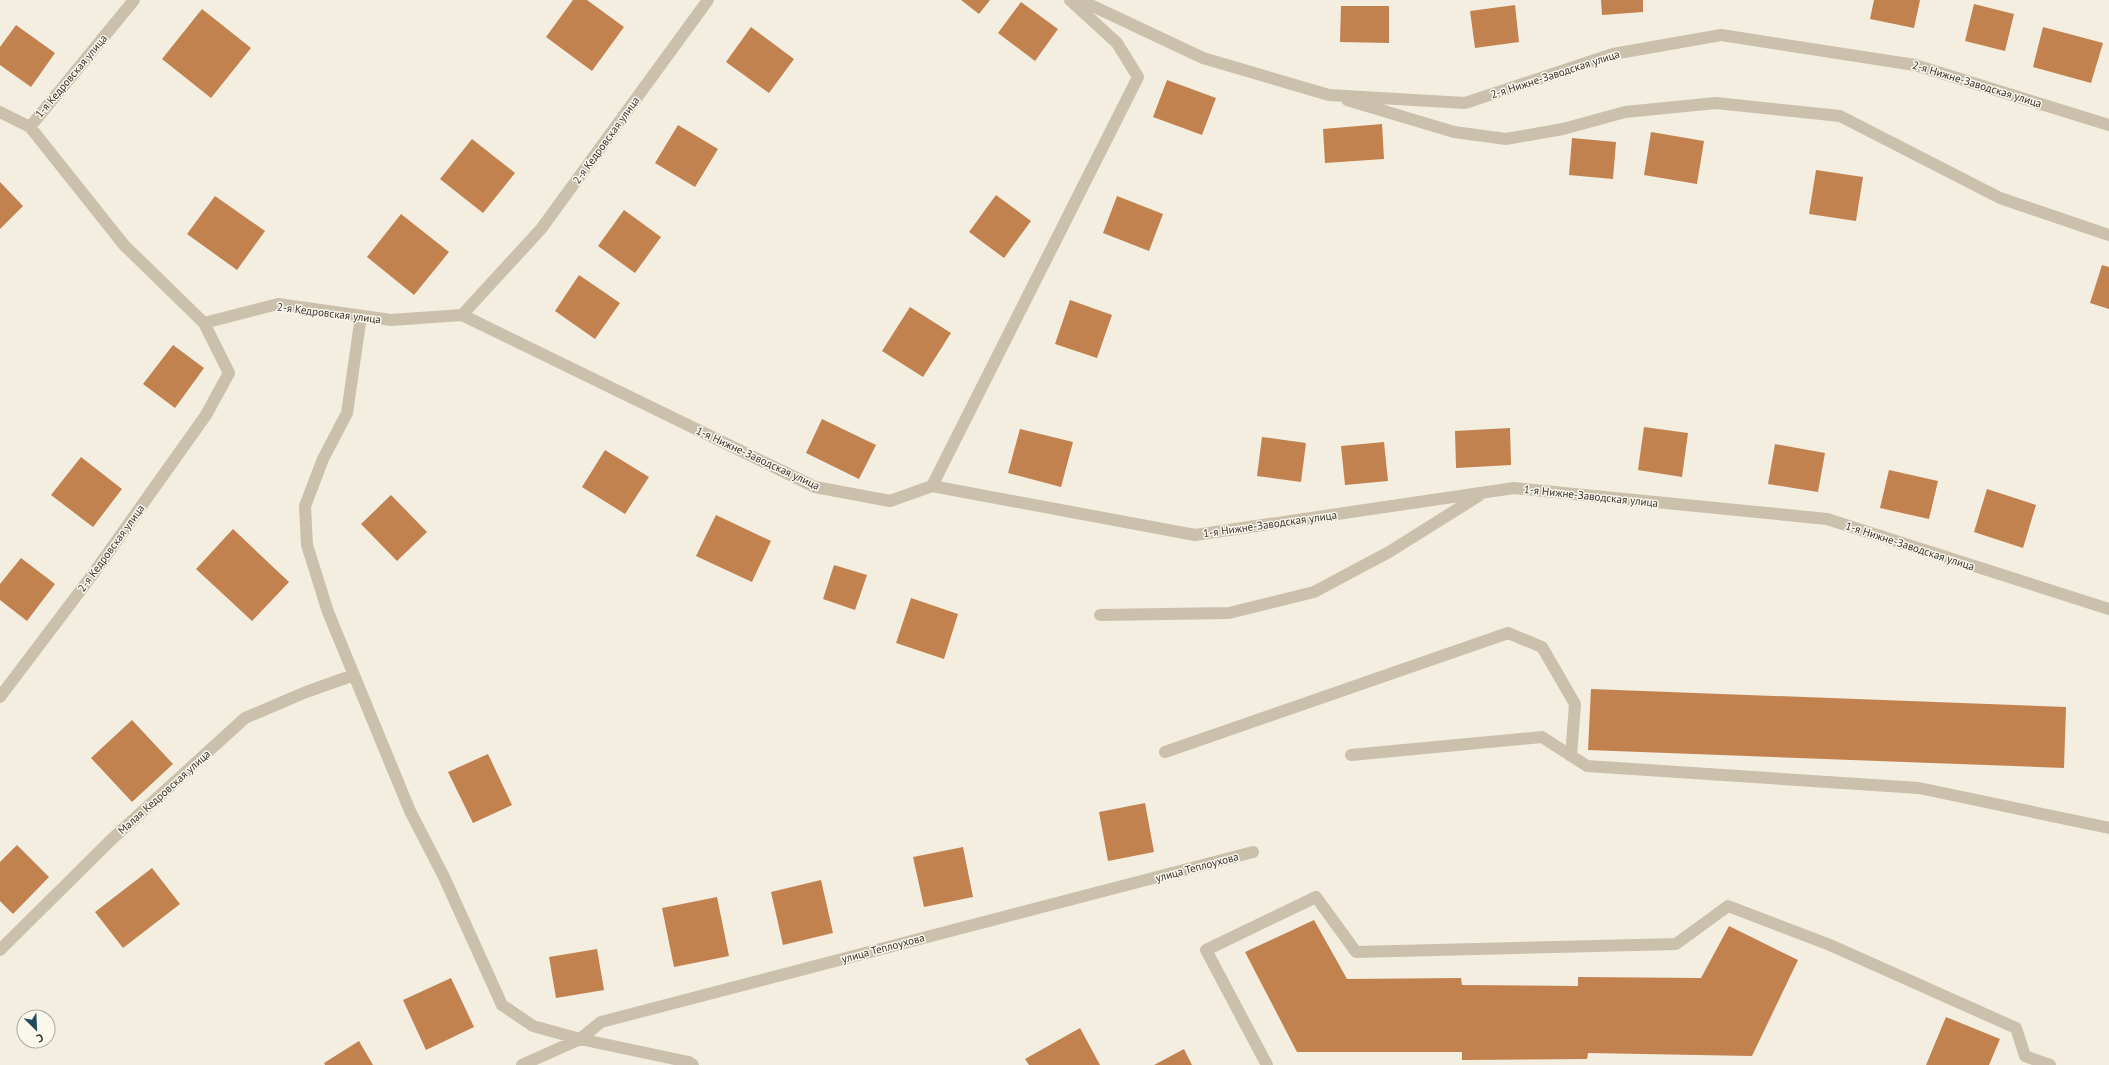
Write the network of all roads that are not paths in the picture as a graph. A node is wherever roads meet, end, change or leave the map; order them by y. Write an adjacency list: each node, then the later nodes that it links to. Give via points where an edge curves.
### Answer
1 (134, 0): 8 (street, 1-я Кедровская улица)
2 (708, 0): 10 (street, 2-я Кедровская улица, via 541,229)
3 (1070, 0): 13 (street, via 1117,43 1138,77)
4 (1080, 0): 5 (street, 2-я Нижне-Заводская улица, via 1203,58)
5 (1329, 95): 7 (street, 2-я Нижне-Заводская улица, via 1465,103 1614,54 1721,35 1915,65); 9 (street, via 1454,132 1506,138 1563,129 1625,112 1716,103 1840,116 2000,198)
6 (0, 112): 8 (street, 1-я Кедровская улица)
7 (2109, 125)
8 (30, 127): 12 (street, via 124,245)
9 (2109, 235)
10 (462, 314): 11 (street, 2-я Кедровская улица, via 391,320); 13 (street, 1-я Нижне-Заводская улица, via 815,487 890,501)
11 (361, 316): 12 (street, 2-я Кедровская улица, via 278,304); 17 (street, via 347,413 322,459 306,506 307,545 328,612)
12 (204, 323): 18 (street, 2-я Кедровская улица, via 229,373 210,408 93,574)
13 (932, 486): 14 (street, 1-я Нижне-Заводская улица, via 1195,535)
14 (1485, 492): 15 (street, 1-я Нижне-Заводская улица, via 1514,488 1827,519); 16 (street, via 1389,552 1314,592 1229,614)
15 (2109, 609)
16 (1100, 616)
17 (354, 675): 24 (street, Малая Кедровская улица, via 245,718 112,839); 25 (street, via 410,811 444,877 502,1005 533,1026)
18 (0, 697)
19 (1165, 752): 21 (street, via 1508,633 1542,647 1575,704)
20 (1351, 754): 21 (street, via 1542,737)
21 (1571, 756): 22 (street, via 1587,766 1919,788)
22 (2109, 828)
23 (1253, 852): 25 (street, улица Теплоухова, via 601,1022)
24 (0, 950)
25 (580, 1039): 26 (street, улица Теплоухова); 27 (street, via 689,1062)
26 (522, 1065)
27 (693, 1065)
28 (1267, 1065): 29 (street, via 1206,950 1316,897 1356,952 1676,944 1728,906 1830,945 2016,1028 2025,1056)
29 (2050, 1065)

